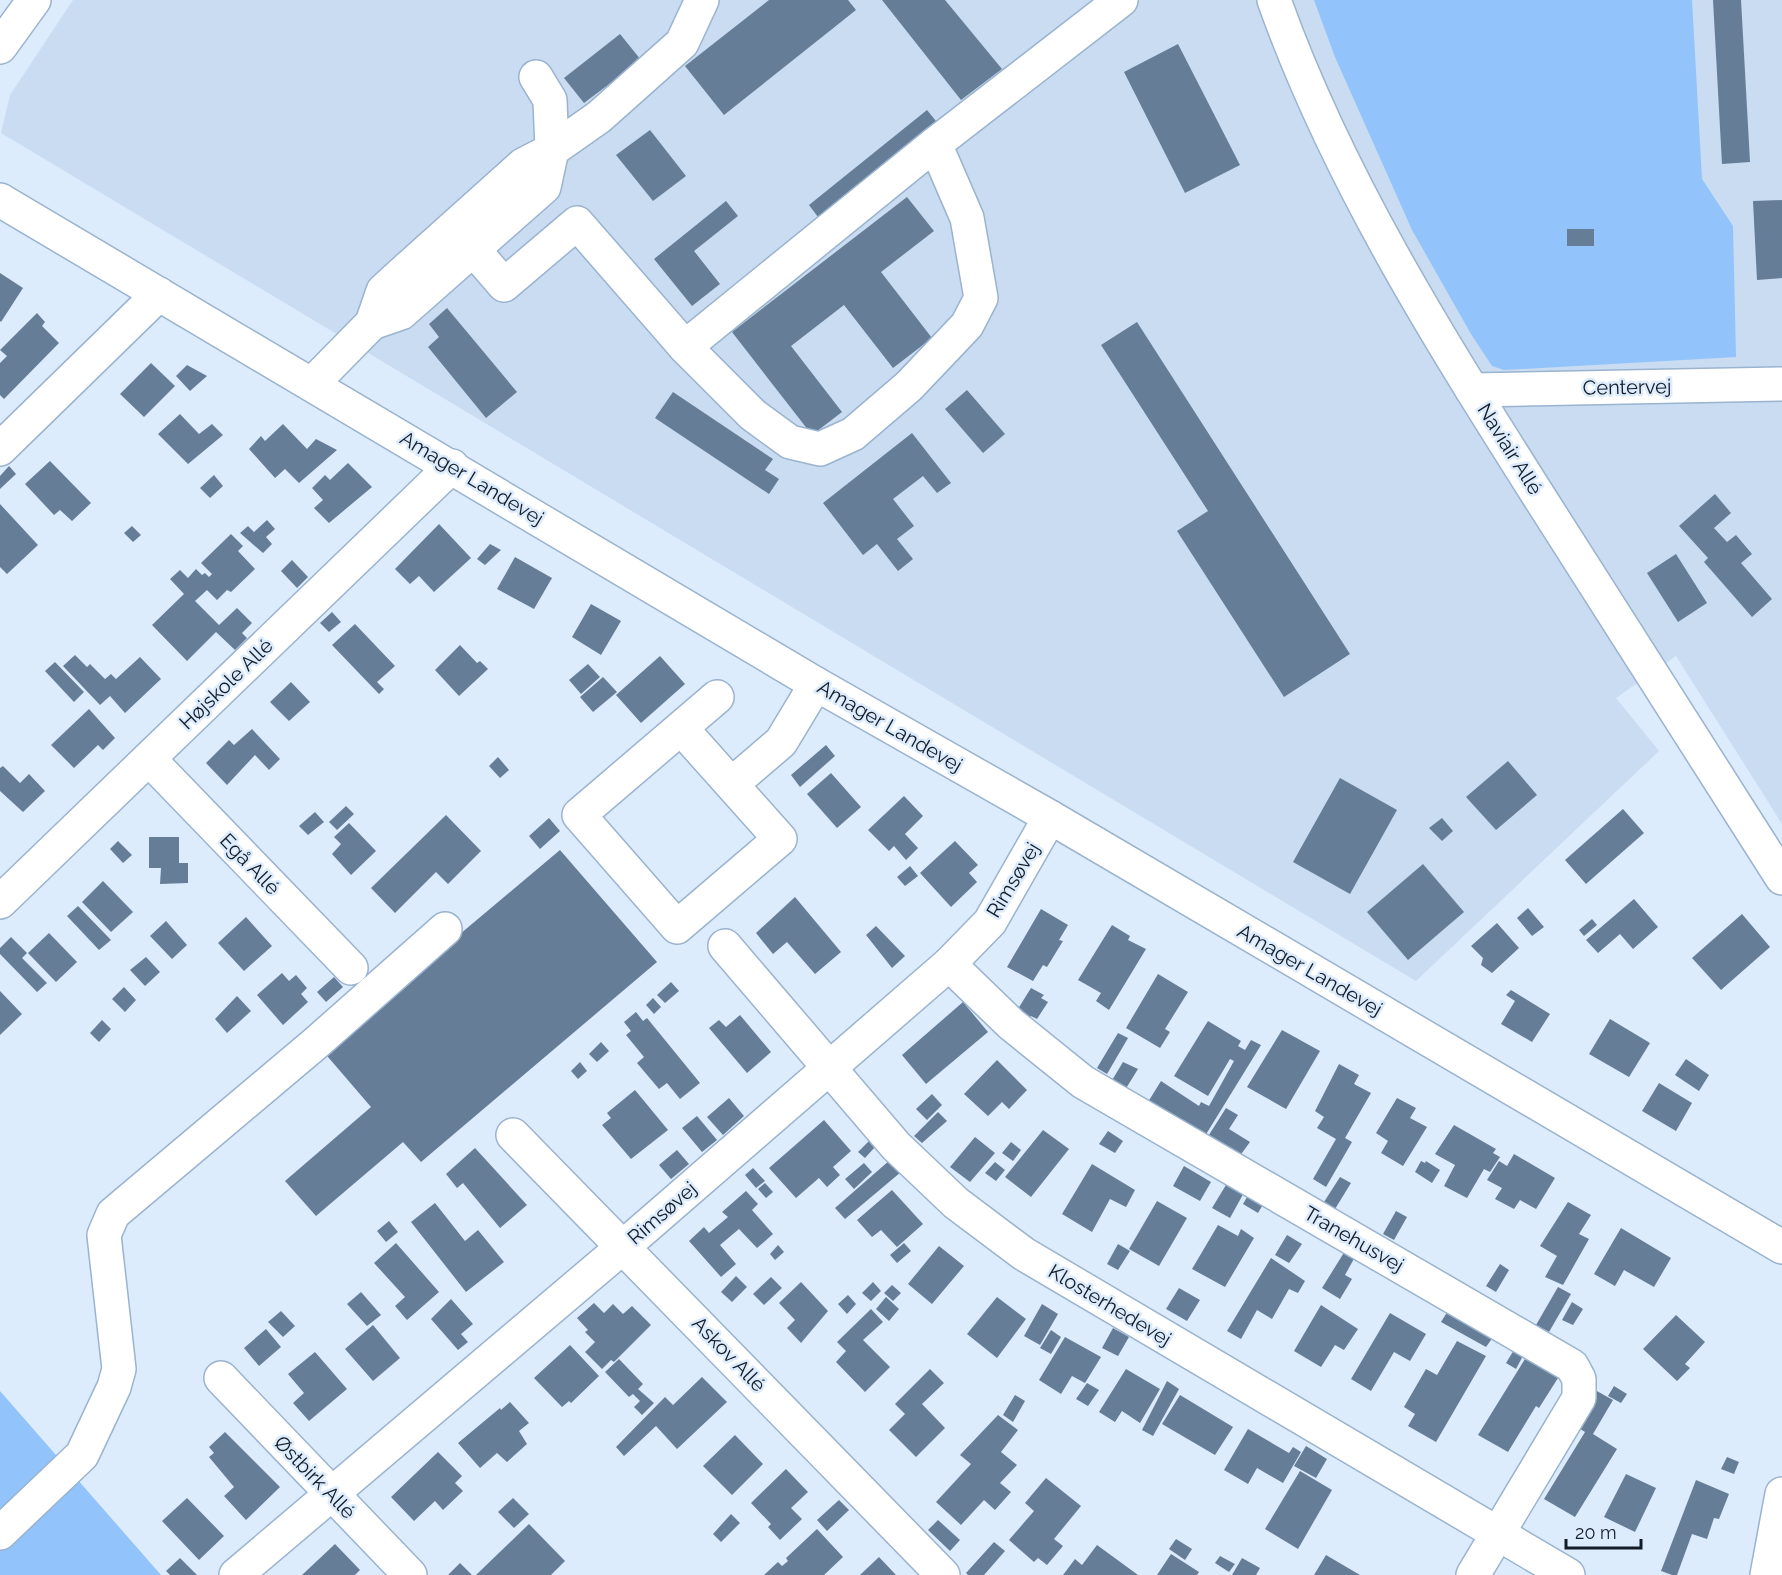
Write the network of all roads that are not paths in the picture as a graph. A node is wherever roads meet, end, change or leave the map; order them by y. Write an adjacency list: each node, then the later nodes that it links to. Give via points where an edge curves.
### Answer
1 (34, 0): 5 (street)
2 (702, 0): 8 (street, via 682,43 599,117)
3 (1121, 0): 7 (street)
4 (1274, 0): 16 (street, Naviair Allé, via 1299,68 1381,237)
5 (0, 47)
6 (536, 77): 8 (street, via 550,100)
7 (935, 144): 13 (street); 13 (street, via 967,218 981,298 967,325 909,386 854,434 820,449 790,442 753,415)
8 (552, 150): 10 (street, via 544,186); 12 (street, via 523,165 383,291)
9 (0, 200): 11 (street, Amager Landevej)
10 (473, 249): 12 (street, via 401,313); 13 (street, via 504,285 577,223)
11 (159, 294): 14 (street, Amager Landevej); 17 (street)
12 (372, 323): 14 (street)
13 (685, 347)
14 (312, 384): 18 (street, Amager Landevej)
15 (1782, 384): 16 (street, Centervej)
16 (1472, 390): 25 (street, Naviair Allé)
17 (0, 449)
18 (452, 466): 19 (street, Amager Landevej); 22 (street, Højskole Allé)
19 (816, 684): 23 (street, via 781,742); 24 (street, Amager Landevej)
20 (717, 698): 21 (street)
21 (681, 728): 23 (street); 23 (street, via 579,815 677,927 780,839)
22 (149, 759): 26 (street, Højskole Allé); 30 (street, Egå Allé)
23 (732, 784)
24 (1050, 817): 29 (street, Rimsøvej, via 990,922); 34 (street, Amager Landevej)
25 (1782, 878)
26 (0, 902)
27 (445, 929): 38 (street, via 113,1214 104,1235 118,1370 114,1388 82,1455)
28 (724, 946): 31 (street, Klosterhedevej)
29 (949, 964): 31 (street, Rimsøvej); 39 (street, Tranehusvej, via 1011,1024 1083,1082 1572,1366 1579,1379 1579,1398)
30 (351, 968)
31 (829, 1070): 33 (street, Rimsøvej); 39 (street, Klosterhedevej, via 956,1203 1024,1254)
32 (513, 1135): 33 (street, Askov Allé)
33 (624, 1246): 36 (street, Rimsøvej); 42 (street, Askov Allé)
34 (1782, 1247)
35 (221, 1378): 36 (street, Østbirk Allé)
36 (332, 1494): 40 (street, Rimsøvej); 41 (street, Østbirk Allé)
37 (1782, 1494): 45 (street)
38 (0, 1533)
39 (1496, 1535): 43 (street, Tranehusvej); 44 (street, Klosterhedevej)
40 (236, 1575)
41 (411, 1575)
42 (943, 1575)
43 (1473, 1575)
44 (1568, 1575)
45 (1767, 1575)

